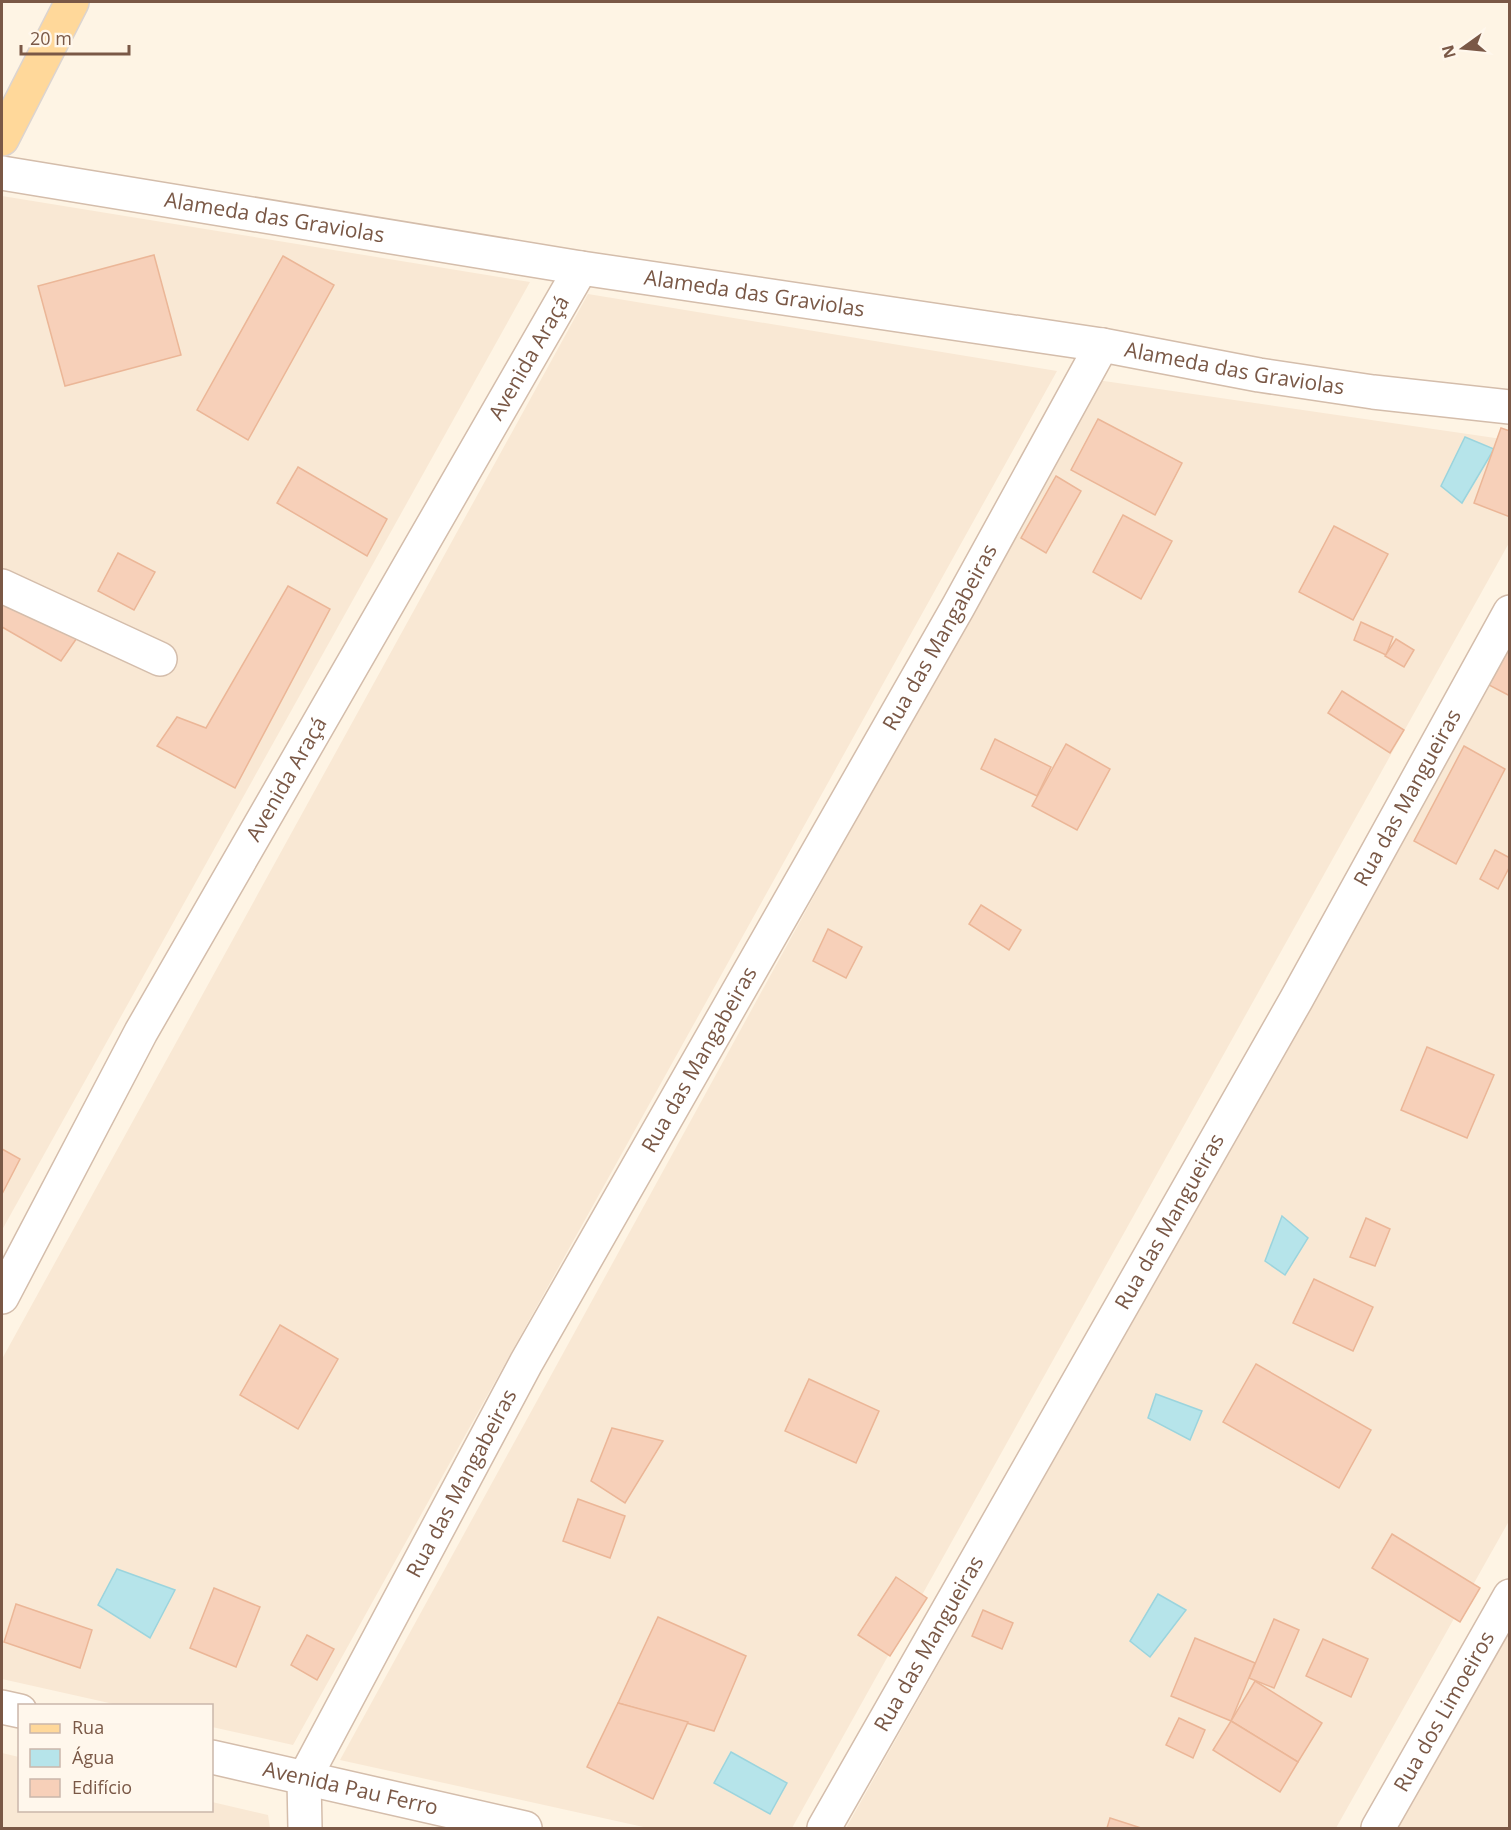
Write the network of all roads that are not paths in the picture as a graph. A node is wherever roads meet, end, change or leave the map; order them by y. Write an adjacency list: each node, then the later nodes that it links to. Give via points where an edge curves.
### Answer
1 (65, 14): 2 (main road)
2 (2, 139)
3 (2, 173): 4 (street, Alameda das Graviolas)
4 (581, 268): 5 (street, Alameda das Graviolas); 10 (street, Avenida Araçá, via 141,1032)
5 (1102, 345): 6 (street, Alameda das Graviolas, via 1258,375); 15 (street, Rua das Mangabeiras, via 958,607 526,1363)
6 (1509, 407)
7 (2, 586): 9 (street)
8 (1509, 612): 18 (street, Rua das Mangueiras, via 1296,1000)
9 (160, 659)
10 (2, 1297)
11 (1509, 1596): 19 (street, Rua dos Limoeiros)
12 (2, 1707): 13 (street)
13 (18, 1711)
14 (213, 1757): 15 (street, Avenida Pau Ferro)
15 (304, 1779): 16 (street); 17 (street, Avenida Pau Ferro)
16 (305, 1828)
17 (525, 1828)
18 (824, 1828)
19 (1378, 1828)

